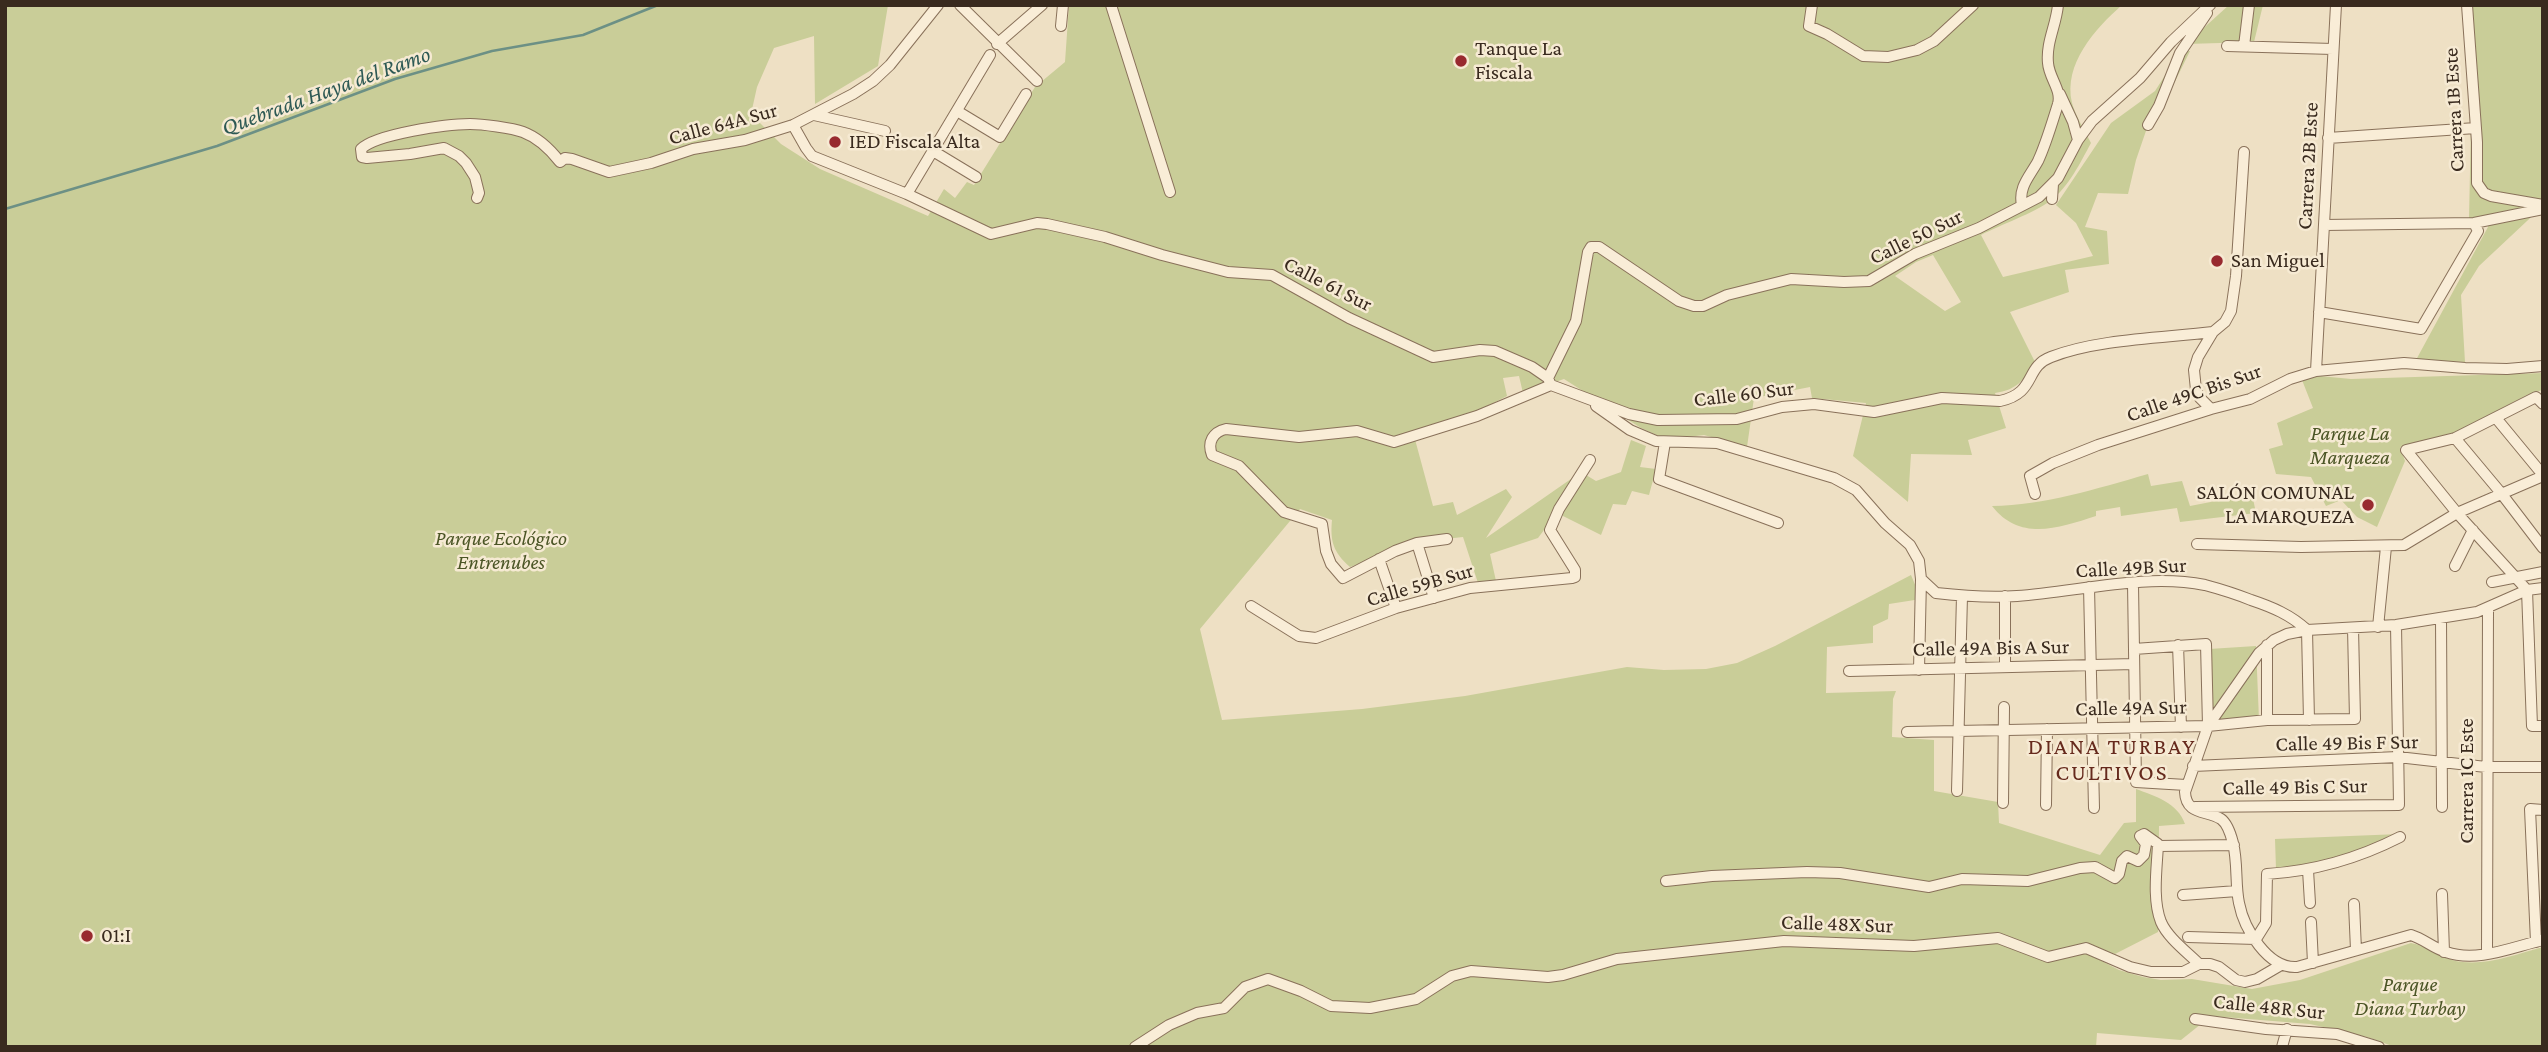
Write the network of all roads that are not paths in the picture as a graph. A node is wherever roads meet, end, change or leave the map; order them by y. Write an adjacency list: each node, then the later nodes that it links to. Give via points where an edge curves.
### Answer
1 (938, 5): 23 (street, Calle 64A Sur, via 882,73)
2 (960, 5): 14 (street)
3 (1042, 5): 14 (street)
4 (1063, 5): 13 (street)
5 (1111, 5): 34 (street)
6 (1812, 5): 7 (street, via 1809,26 1863,56 1888,57 1934,41)
7 (1973, 5)
8 (2059, 5): 20 (street, via 2048,55 2051,78)
9 (2211, 5): 25 (street, via 2185,46); 29 (street, via 2100,112)
10 (2249, 5): 16 (street)
11 (2336, 5): 17 (street, Carrera 2B Este)
12 (2467, 5): 26 (street, Carrera 1B Este)
13 (1061, 26)
14 (997, 44): 19 (street)
15 (2227, 46): 16 (street)
16 (2244, 46): 17 (street)
17 (2333, 49): 28 (street, Carrera 2B Este)
18 (990, 55): 22 (street)
19 (1037, 81)
20 (2058, 89): 29 (street); 38 (street, via 2059,103 2022,189)
21 (1026, 94): 22 (street, via 1000,137)
22 (957, 111): 30 (street)
23 (814, 115): 24 (street, Calle 64A Sur); 27 (street)
24 (793, 125): 35 (street, via 812,156); 36 (street, Calle 64A Sur, via 619,171 572,159 560,162 542,142 522,132 473,124 406,133 361,149 367,158 444,148 466,163 475,177)
25 (2148, 125)
26 (2476, 128): 28 (street); 39 (street, Carrera 1B Este, via 2479,188 2491,196)
27 (885, 131)
28 (2328, 138): 41 (street, Carrera 2B Este)
29 (2078, 140): 33 (street)
30 (933, 151): 32 (street); 35 (street)
31 (2244, 152): 43 (street, via 2235,289 2230,317)
32 (976, 177)
33 (2053, 184): 37 (street); 38 (street, Calle 50 Sur)
34 (1170, 192)
35 (907, 194): 46 (street, Calle 61 Sur, via 991,234 1046,224 1228,272 1272,275 1433,357 1489,350 1520,361)
36 (477, 198)
37 (2052, 199)
38 (2022, 205): 46 (street, Calle 50 Sur, via 1915,254 1869,281 1791,279 1703,306 1679,301 1595,246 1588,252 1576,321)
39 (2543, 207): 40 (street)
40 (2474, 223): 41 (street); 42 (street, via 2478,231 2421,329)
41 (2324, 225): 42 (street, Carrera 2B Este)
42 (2319, 312): 45 (street, Carrera 2B Este)
43 (2213, 332): 47 (street, Calle 60 Sur, via 2119,342 2050,357 2036,368 2024,390 2009,399 1992,401 1942,398 1874,412 1814,404 1737,418 1683,421 1629,414); 49 (street, via 2194,370 2196,390)
44 (2543, 366): 45 (street, Calle 49C Bis Sur, via 2507,369 2404,363)
45 (2316, 371): 49 (street, Calle 49C Bis Sur, via 2250,399)
46 (1550, 382): 47 (street, Calle 60 Sur); 65 (street, via 1477,416 1394,442 1357,431 1299,437 1226,429 1213,435 1210,447 1215,457 1239,466 1284,512 1322,524 1331,564 1343,578)
47 (1582, 397): 52 (street, via 1641,436)
48 (2540, 400): 50 (street)
49 (2211, 409): 56 (street, Calle 49C Bis Sur, via 2053,463 2031,476)
50 (2496, 418): 51 (street); 54 (street)
51 (2455, 438): 55 (street); 57 (street, via 2406,450)
52 (1665, 442): 58 (street, via 1659,479); 69 (street, via 1717,443 1834,478 1856,490 1916,553)
53 (1590, 460): 77 (street, Calle 59B Sur, via 1550,530 1576,573 1574,577 1476,587)
54 (2543, 475): 55 (street)
55 (2501, 493): 57 (street); 64 (street)
56 (2035, 494)
57 (2458, 513): 59 (street); 63 (street, via 2409,543)
58 (1778, 523)
59 (2473, 530): 66 (street); 68 (street)
60 (1447, 539): 61 (street)
61 (1417, 543): 65 (street); 77 (street)
62 (2197, 544): 63 (street)
63 (2386, 547): 83 (street)
64 (2543, 548)
65 (1379, 559): 79 (street)
66 (2455, 566)
67 (2543, 572): 68 (street)
68 (2515, 577): 70 (street); 74 (street)
69 (1922, 579): 75 (street, Calle 49B Sur, via 1936,593); 93 (street)
70 (2492, 582)
71 (2133, 584): 72 (street, Calle 49B Sur); 85 (street, Calle 49B Sur, via 2204,585 2265,605); 88 (street)
72 (2089, 587): 76 (street, Calle 49B Sur); 90 (street)
73 (2543, 589): 74 (street)
74 (2527, 590): 80 (street); 99 (street)
75 (1962, 596): 76 (street, Calle 49B Sur); 92 (street)
76 (2005, 596): 91 (street)
77 (1434, 598): 79 (street, Calle 59B Sur)
78 (1251, 606): 79 (street, Calle 59B Sur, via 1299,636 1316,638)
79 (1396, 608)
80 (2488, 608): 81 (street); 110 (street, Carrera 1C Este)
81 (2441, 618): 82 (street); 108 (street)
82 (2396, 625): 83 (street); 107 (street)
83 (2378, 627): 84 (street)
84 (2353, 628): 85 (street); 97 (street, Calle 49A Sur, via 2355,719)
85 (2307, 630): 87 (street, via 2280,636); 97 (street)
86 (2178, 645): 88 (street); 98 (street, via 2206,644); 100 (street)
87 (2267, 645): 96 (street); 98 (street)
88 (2134, 649): 89 (street)
89 (2134, 664): 90 (street, Calle 49A Bis A Sur); 102 (street)
90 (2091, 665): 91 (street, Calle 49A Bis A Sur); 101 (street)
91 (2004, 667): 92 (street, Calle 49A Bis A Sur)
92 (1960, 668): 93 (street, Calle 49A Bis A Sur); 105 (street)
93 (1919, 670): 94 (street, Calle 49A Bis A Sur)
94 (1849, 671)
95 (2004, 707): 104 (street)
96 (2267, 720): 97 (street, Calle 49A Sur); 98 (street, Calle 49A Sur)
97 (2309, 720)
98 (2208, 726): 100 (street, Calle 49A Sur); 109 (street)
99 (2537, 726)
100 (2181, 727): 102 (street, Calle 49A Sur)
101 (2092, 728): 102 (street, Calle 49A Sur); 103 (street, Calle 49A Sur); 118 (street)
102 (2135, 728): 112 (street, via 2136,782)
103 (2047, 729): 104 (street, Calle 49A Sur); 115 (street)
104 (2004, 730): 105 (street, Calle 49A Sur); 114 (street)
105 (1958, 731): 106 (street, Calle 49A Sur); 113 (street)
106 (1907, 732)
107 (2398, 757): 108 (street, Calle 49 Bis F Sur); 109 (street, Calle 49 Bis F Sur); 116 (street, Calle 49 Bis C Sur, via 2399,804)
108 (2444, 762): 110 (street, Calle 49 Bis F Sur); 117 (street)
109 (2193, 766): 112 (street)
110 (2486, 767): 111 (street, Calle 49 Bis F Sur); 136 (street, Carrera 1C Este)
111 (2543, 767)
112 (2186, 785): 116 (street, via 2185,798)
113 (1957, 791)
114 (2003, 803)
115 (2046, 804)
116 (2191, 807): 122 (street, via 2222,820)
117 (2442, 807)
118 (2094, 808)
119 (2543, 810): 133 (street, via 2530,809)
120 (2400, 837): 123 (street, via 2358,857)
121 (2158, 845): 122 (street); 124 (street, via 2141,834 2144,855 2137,861 2127,856 2115,877 2095,867 2028,881 1962,879 1929,887 1807,872); 138 (street, via 2161,922)
122 (2234, 845): 125 (street)
123 (2308, 870): 128 (street); 132 (street, via 2267,874 2266,923)
124 (1666, 881)
125 (2237, 891): 127 (street); 132 (street, via 2243,916)
126 (2442, 894): 135 (street)
127 (2183, 895)
128 (2310, 903)
129 (2354, 904): 134 (street)
130 (2311, 922): 137 (street)
131 (2188, 937): 132 (street)
132 (2256, 939): 139 (street)
133 (2540, 941): 136 (street)
134 (2356, 950): 135 (street, via 2411,935); 137 (street)
135 (2444, 952): 136 (street)
136 (2487, 954)
137 (2313, 963): 139 (street)
138 (2199, 964): 139 (street, via 2219,967 2245,982); 142 (street, Calle 48X Sur, via 2183,972 2151,972 2086,948 2048,957 1998,938 1914,946 1784,941 1617,959 1563,975 1471,971 1452,976 1416,999 1370,1008 1331,1006 1268,979 1245,987 1224,1007 1196,1013)
139 (2281, 965)
140 (2195, 1019): 141 (street, Calle 48R Sur)
141 (2287, 1029): 143 (street); 144 (street, Calle 48R Sur, via 2337,1034)
142 (1135, 1047)
143 (2282, 1047)
144 (2379, 1047)

